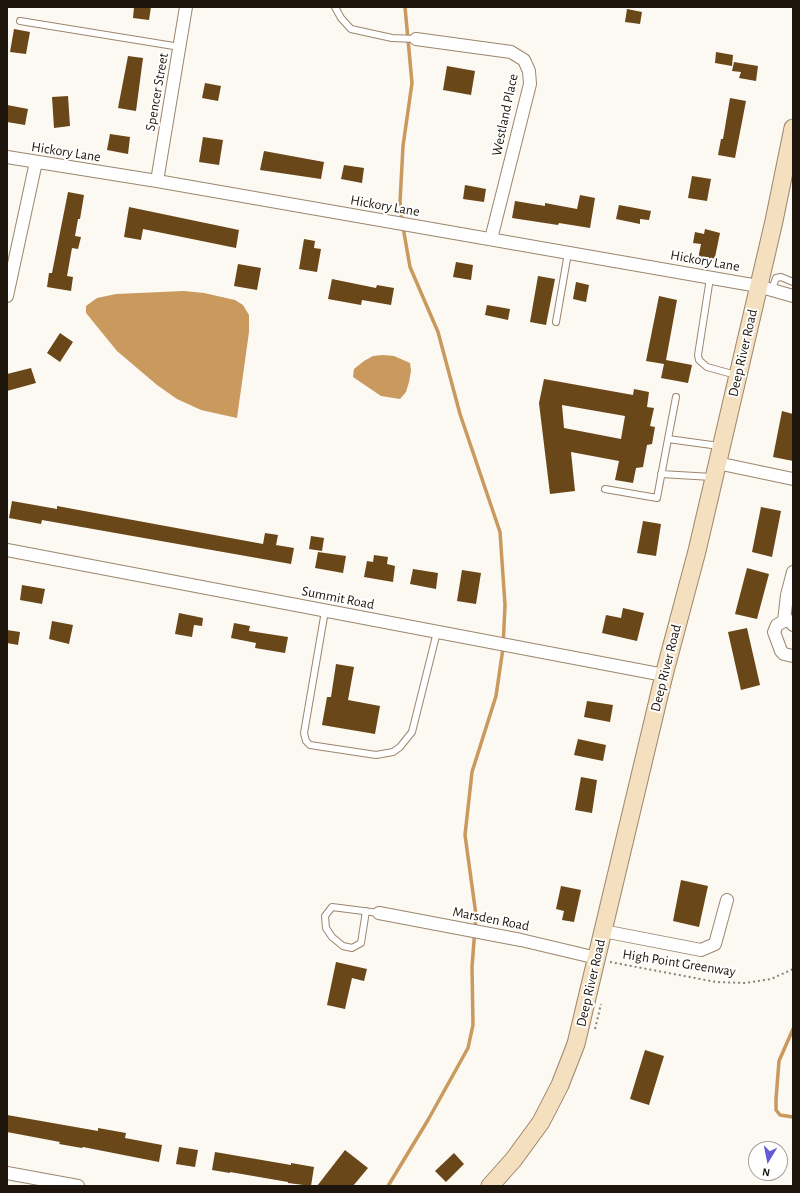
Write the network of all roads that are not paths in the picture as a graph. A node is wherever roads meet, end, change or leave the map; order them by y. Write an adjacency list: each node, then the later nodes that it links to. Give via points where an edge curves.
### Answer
1 (186, 7): 5 (street, Spencer Street)
2 (335, 7): 4 (lane, via 351,29 392,38)
3 (20, 21): 5 (lane)
4 (416, 39): 10 (street, Westland Place, via 511,52 524,60 530,70 530,84)
5 (180, 47): 9 (street, Spencer Street)
6 (793, 128): 14 (street, Deep River Road)
7 (7, 157): 8 (street, Hickory Lane)
8 (36, 162): 9 (street, Hickory Lane); 16 (street)
9 (157, 181): 10 (street, Hickory Lane)
10 (491, 239): 11 (street, Hickory Lane)
11 (568, 253): 13 (street, Hickory Lane); 18 (lane)
12 (781, 277): 14 (lane); 14 (lane); 15 (lane)
13 (710, 278): 14 (street, Hickory Lane); 19 (lane, via 698,360 707,367)
14 (764, 282): 17 (street, Hickory Lane); 19 (street, Deep River Road)
15 (793, 282)
16 (7, 296)
17 (793, 296)
18 (556, 322)
19 (738, 375): 22 (street, Deep River Road)
20 (676, 397): 21 (lane)
21 (668, 439): 22 (lane); 24 (lane)
22 (721, 446): 23 (street, Deep River Road)
23 (715, 470): 24 (lane); 25 (street); 33 (street, Deep River Road)
24 (661, 474): 26 (lane, via 657,498)
25 (793, 479)
26 (605, 489)
27 (7, 550): 29 (street, Summit Road)
28 (793, 572): 30 (street, via 787,595)
29 (325, 611): 31 (street, Summit Road); 31 (lane, via 304,733 310,745 376,755 393,752 400,747 412,732)
30 (789, 623): 32 (street, via 777,625 774,632 781,651)
31 (437, 632): 33 (street, Summit Road)
32 (793, 656)
33 (664, 676): 37 (street, Deep River Road)
34 (727, 900): 37 (street, via 715,944 701,950)
35 (366, 911): 35 (lane, via 332,907 325,916 326,928 343,946 352,948 361,943); 36 (lane)
36 (379, 913): 38 (street, Marsden Road, via 521,940)
37 (603, 931): 38 (street, Deep River Road)
38 (602, 959): 41 (street, Deep River Road, via 576,1044 552,1104 529,1140)
39 (7, 1173): 40 (street)
40 (78, 1186)
41 (490, 1186)

